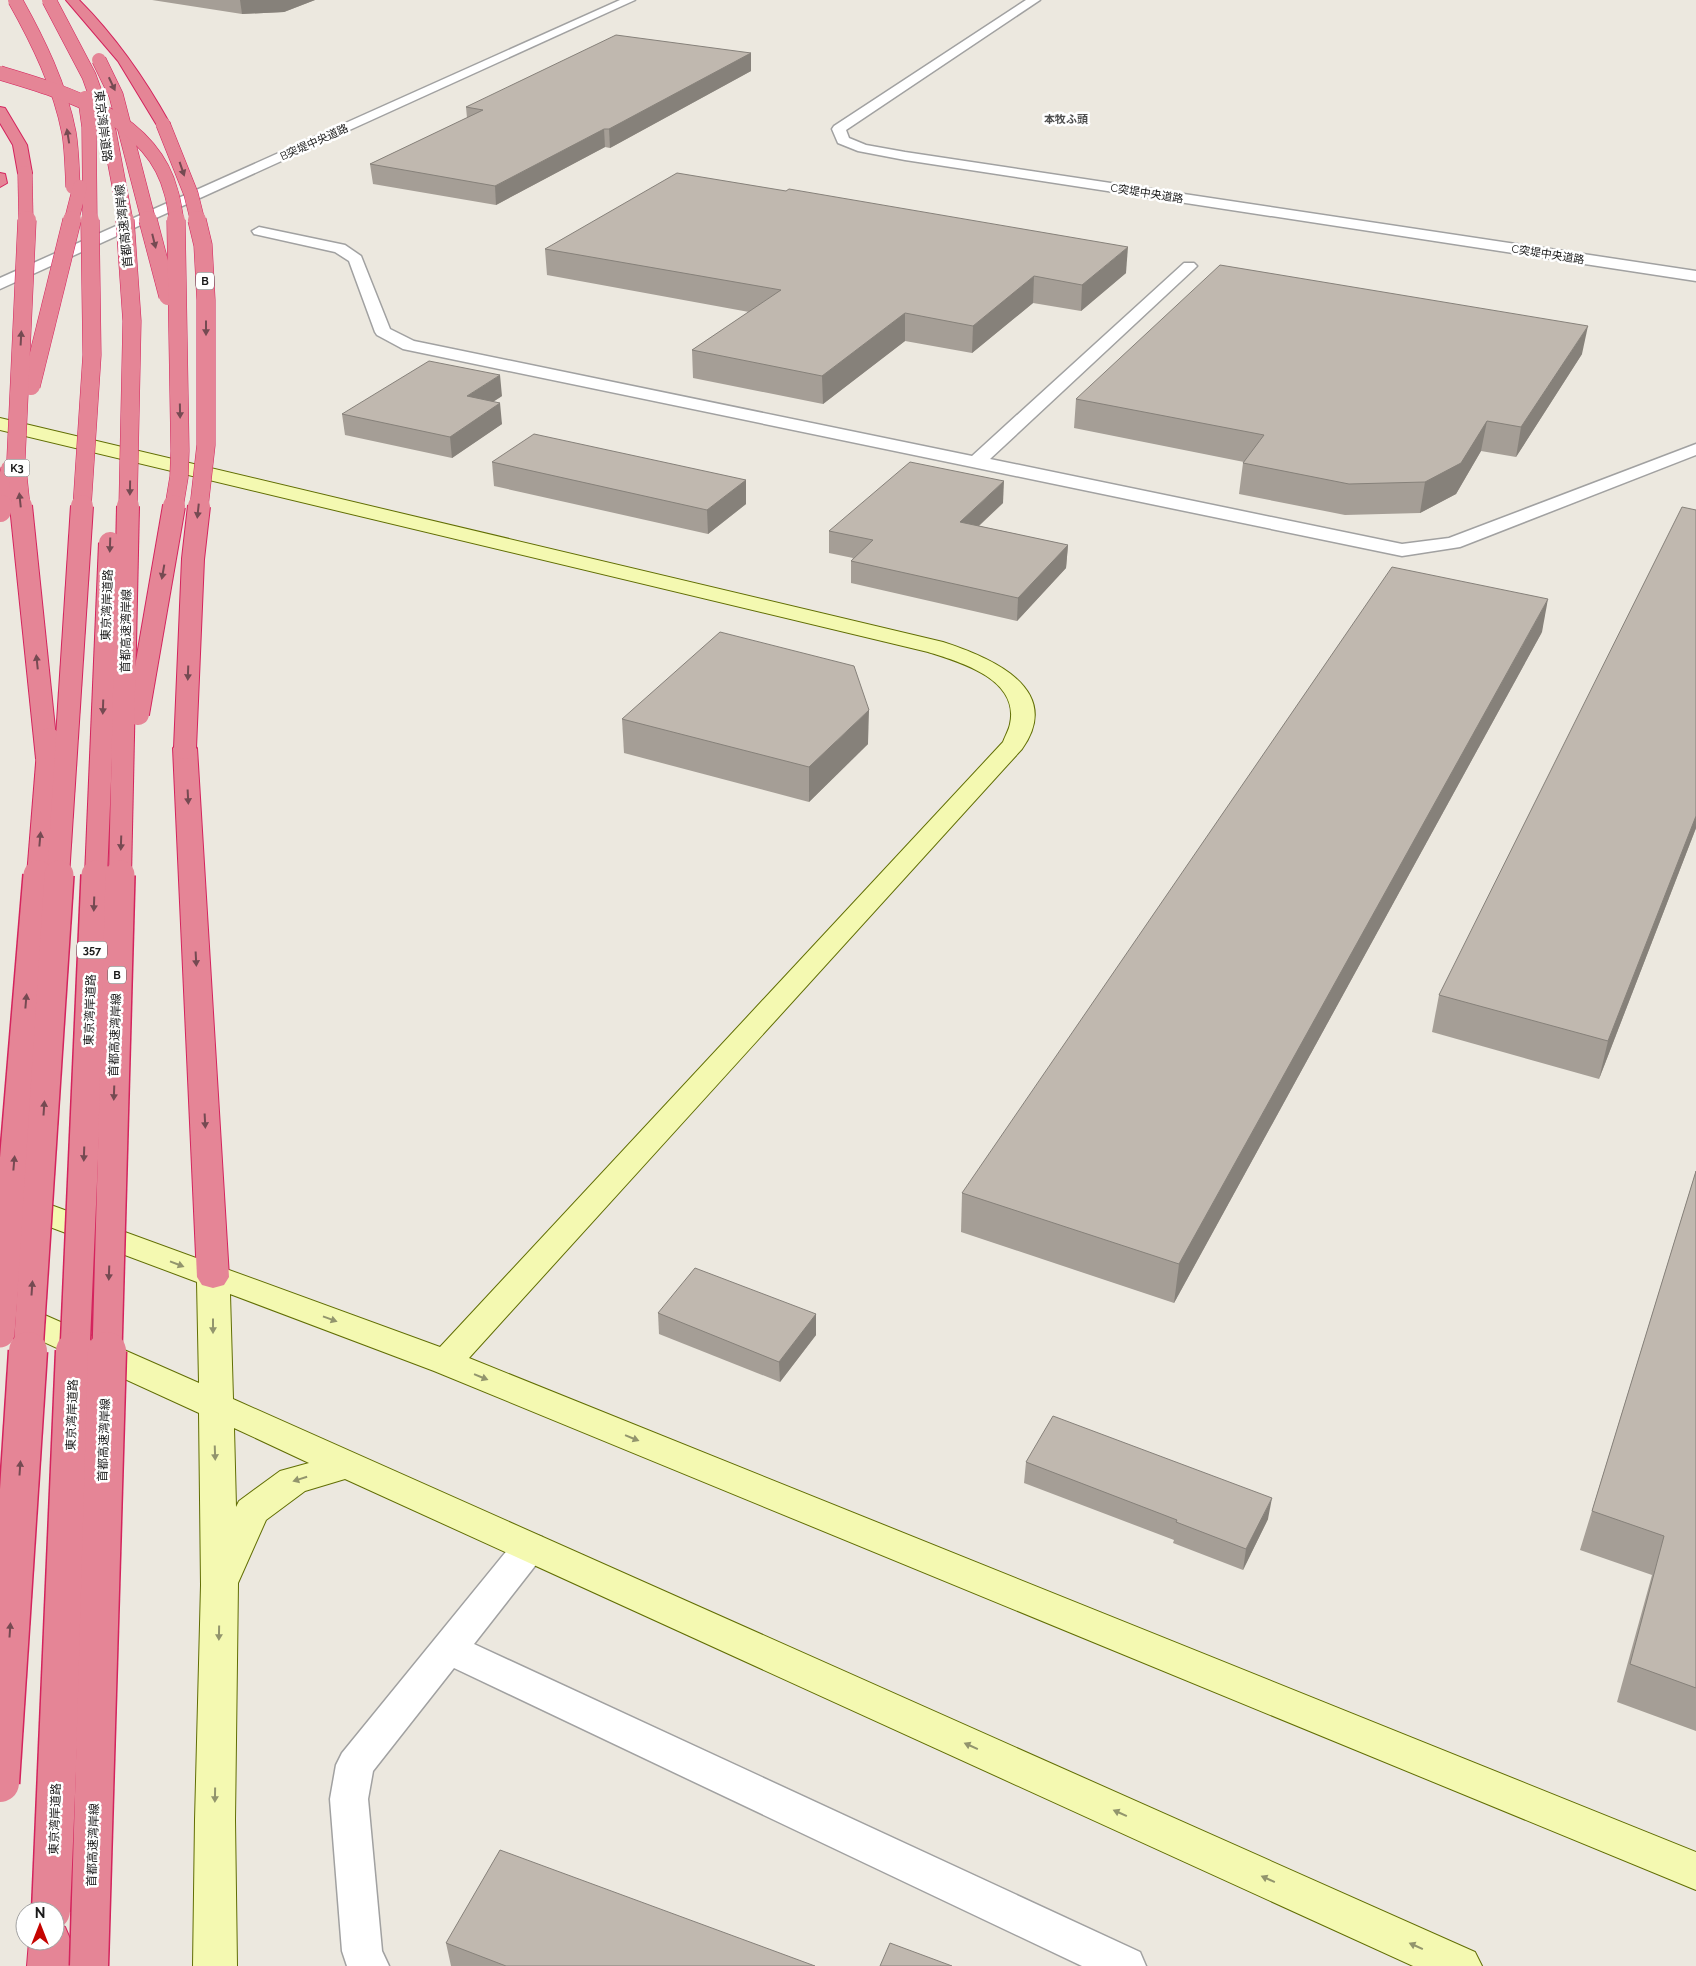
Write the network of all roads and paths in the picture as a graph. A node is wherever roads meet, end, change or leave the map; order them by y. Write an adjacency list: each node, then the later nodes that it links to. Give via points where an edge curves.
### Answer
1 (15, 0): 20 (highway, one-way to 1, bridge, via 76,356 77,260 69,134 49,74)
2 (42, 0): 8 (highway, 東京湾岸道路, bridge, via 81,76)
3 (629, 0): 14 (lane, B突堤中央道路)
4 (1034, 0): 13 (lane, C突堤中央道路, via 839,128 843,140 905,156)
5 (60, 4): 16 (highway, one-way to 16, bridge, via 105,69 116,94); 16 (highway, B, one-way to 16, bridge, via 128,66 146,92 175,151 190,194 203,245); 21 (highway, 首都高速湾岸線 / B, one-way to 21, bridge, via 109,132 125,213 132,321 132,382); 34 (highway, 東京湾岸道路 / 357, one-way to 34, bridge, via 95,75 103,106 116,292 116,353)
6 (0, 73): 21 (highway, one-way to 21, bridge, via 77,99 125,126 138,136 163,167 175,203 179,477)
7 (0, 111): 20 (highway, K3, one-way to 7, bridge, via 16,459 27,210 20,145)
8 (89, 149): 19 (highway, bridge); 32 (highway, 東京湾岸道路, one-way to 8, bridge, via 91,364 93,296)
9 (0, 177): 10 (highway)
10 (0, 183)
11 (259, 231): 18 (lane, via 340,248 356,260 382,332 409,345)
12 (1190, 266): 18 (lane)
13 (1696, 276)
14 (0, 284)
15 (0, 424): 26 (street, via 935,647 992,669 1006,679 1021,702 1025,715 1023,728 1014,744)
16 (206, 445): 23 (highway, one-way to 23, bridge, via 193,559 185,748)
17 (1696, 450): 18 (lane, via 1454,543 1402,550)
18 (976, 462)
19 (0, 511)
20 (47, 762): 25 (highway, one-way to 20, bridge)
21 (122, 808): 37 (highway, 首都高速湾岸線 / B, one-way to 37, bridge)
22 (0, 1197): 23 (street, one-way to 23)
23 (213, 1278): 26 (street, one-way to 26); 27 (street, one-way to 27)
24 (0, 1308): 27 (street)
25 (0, 1333)
26 (446, 1362): 33 (street, one-way to 33)
27 (214, 1404): 28 (street); 30 (street, one-way to 30)
28 (347, 1465): 29 (street); 30 (street, one-way to 30, via 293,1481 252,1511)
29 (530, 1548): 31 (lane); 41 (street, one-way to 29)
30 (220, 1585): 38 (street, one-way to 38)
31 (449, 1649): 39 (lane, via 355,1765 349,1799 362,1951); 40 (lane)
32 (0, 1783)
33 (1696, 1871)
34 (51, 1901)
35 (50, 1951): 36 (highway)
36 (49, 1966)
37 (89, 1966)
38 (215, 1966)
39 (368, 1966)
40 (1125, 1966)
41 (1460, 1966)

